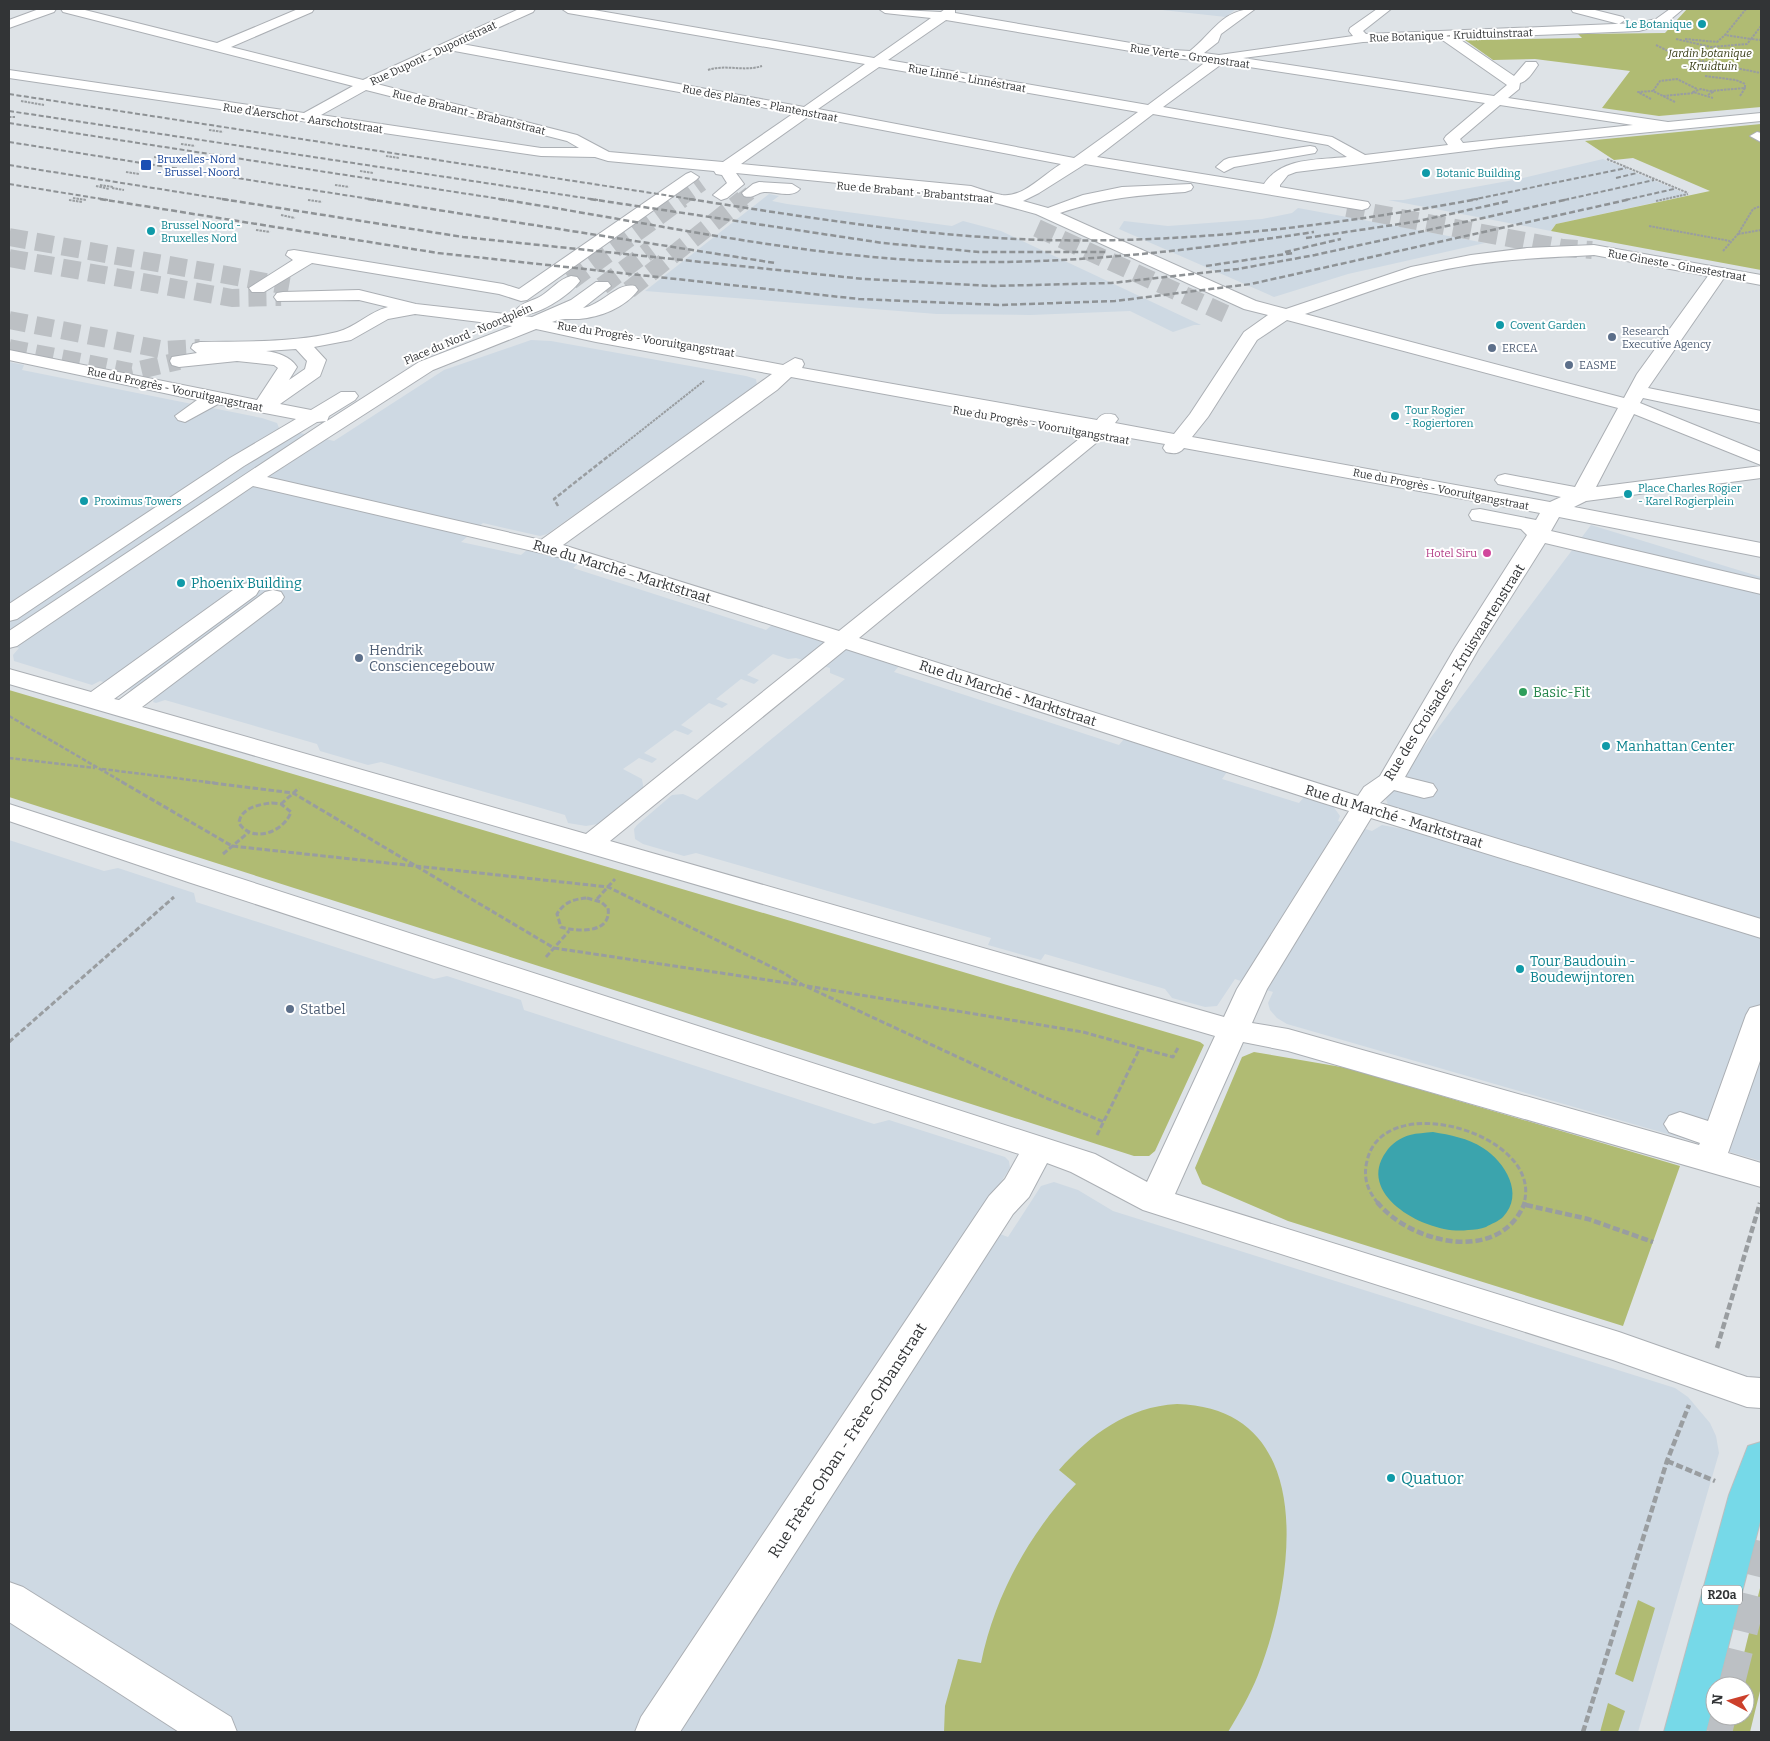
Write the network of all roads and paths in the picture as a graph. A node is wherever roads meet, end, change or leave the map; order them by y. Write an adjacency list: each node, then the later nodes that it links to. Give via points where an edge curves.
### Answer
1 (19, 9): 14 (street)
2 (50, 9): 15 (street)
3 (67, 9): 27 (street, Rue de Brabant - Brabantstraat)
4 (308, 9): 27 (street)
5 (529, 9): 26 (street, Rue Dupont - Dupontstraat)
6 (568, 9): 30 (street, Rue Linné - Linnéstraat)
7 (885, 9): 13 (street, Rue Verte - Groenstraat)
8 (1249, 9): 28 (street, via 1232,18)
9 (1385, 9): 22 (street, via 1355,31)
10 (1577, 9): 17 (street)
11 (1677, 9): 16 (street)
12 (1746, 9): 21 (path)
13 (949, 12): 28 (street, Rue Verte - Groenstraat, via 1090,41); 30 (street)
14 (9, 13)
15 (9, 24)
16 (1657, 24): 17 (street, Rue Botanique - Kruidtuinstraat); 19 (street)
17 (1639, 26): 20 (street, Rue Botanique - Kruidtuinstraat)
18 (1761, 26): 23 (path)
19 (1671, 27)
20 (1443, 34): 22 (street, Rue Botanique - Kruidtuinstraat); 35 (street, via 1472,50)
21 (1726, 35): 23 (path); 23 (path, via 1717,42 1681,40 1721,47 1747,44)
22 (1362, 38): 29 (street, Rue Botanique - Kruidtuinstraat)
23 (1751, 38): 24 (path)
24 (1761, 40)
25 (1653, 43): 32 (path, via 1680,57)
26 (448, 46): 36 (street, Rue Dupont - Dupontstraat); 54 (street, Rue des Plantes - Plantenstraat)
27 (218, 48): 36 (street, Rue de Brabant - Brabantstraat)
28 (1193, 55): 29 (street, Rue Verte - Groenstraat)
29 (1220, 59): 46 (street, Rue Verte - Groenstraat); 53 (street)
30 (876, 62): 53 (street, Rue Linné - Linnéstraat); 54 (street)
31 (1531, 65): 35 (street, via 1520,79)
32 (1761, 73)
33 (9, 74): 58 (street, Rue d'Aerschot - Aarschotstraat)
34 (1705, 76): 37 (path, via 1736,80 1745,84)
35 (1512, 81): 46 (street, via 1514,86)
36 (364, 85): 58 (street, Rue Dupont - Dupontstraat); 68 (street, Rue de Brabant - Brabantstraat, via 572,138)
37 (1744, 88): 40 (path); 44 (path)
38 (1697, 89): 39 (path, via 1677,78 1660,81); 40 (path); 41 (path)
39 (1653, 91): 43 (path); 47 (path, via 1638,92)
40 (1710, 91): 42 (path)
41 (1695, 93): 42 (path); 43 (path)
42 (1708, 95): 45 (path)
43 (1663, 96): 49 (path)
44 (1739, 97)
45 (1714, 98)
46 (1496, 100): 59 (street, Rue Verte - Groenstraat); 63 (street, via 1451,139)
47 (1652, 100)
48 (21, 101): 52 (path)
49 (1673, 102): 50 (path); 51 (path)
50 (1666, 103)
51 (1682, 103)
52 (44, 105)
53 (1150, 109): 75 (street, Rue Linné - Linnéstraat, via 1332,141); 78 (street)
54 (806, 111): 78 (street, Rue des Plantes - Plantenstraat); 79 (street)
55 (9, 116): 57 (path)
56 (1761, 117): 59 (street)
57 (15, 118)
58 (306, 118): 68 (street, Rue d'Aerschot - Aarschotstraat, via 550,153)
59 (1667, 126): 63 (street)
60 (209, 130): 61 (path)
61 (223, 132)
62 (1494, 139): 63 (street)
63 (1461, 140): 75 (street)
64 (183, 143): 65 (path)
65 (197, 145)
66 (1329, 147): 87 (street, via 1229,163)
67 (1101, 150): 87 (street)
68 (598, 153): 79 (street, Rue de Brabant - Brabantstraat)
69 (158, 156): 74 (path)
70 (386, 156): 73 (path)
71 (536, 156): 88 (street, Rue de Brabant - Brabantstraat)
72 (154, 157): 74 (path)
73 (399, 158)
74 (170, 159): 77 (path)
75 (1361, 159): 95 (street, via 1288,169 1272,184)
76 (1607, 159): 106 (path, via 1688,193)
77 (182, 160)
78 (1078, 160): 95 (street, Rue des Plantes - Plantenstraat); 105 (street, via 1028,193)
79 (725, 169): 88 (street); 99 (street, via 736,184); 105 (street, Rue de Brabant - Brabantstraat, via 764,177 966,199)
80 (129, 170): 83 (path)
81 (360, 171): 84 (path)
82 (126, 172): 85 (path)
83 (142, 172)
84 (373, 173)
85 (139, 174)
86 (1267, 174): 87 (street)
87 (1215, 175): 98 (street, via 1196,186)
88 (694, 177): 126 (street, Place du Nord - Noordplein, via 522,296 503,289 446,286 301,256)
89 (1052, 181): 98 (street)
90 (335, 184): 93 (path)
91 (100, 185): 94 (path)
92 (96, 186): 94 (path)
93 (349, 187)
94 (111, 188): 96 (path)
95 (1273, 189): 109 (street, via 1315,205)
96 (124, 190)
97 (754, 190): 100 (street, Rue de Brabant - Brabantstraat, via 787,185)
98 (1115, 194): 116 (street, via 1089,198 1057,209)
99 (721, 195)
100 (875, 197)
101 (72, 198): 103 (path)
102 (69, 200): 107 (path)
103 (86, 200)
104 (308, 200): 108 (path)
105 (1005, 200): 131 (street, via 1063,220 1250,305)
106 (1656, 201)
107 (82, 202)
108 (322, 202)
109 (1355, 206)
110 (1761, 206): 120 (path, via 1753,209)
111 (1030, 213): 114 (street)
112 (281, 216): 113 (path)
113 (295, 218)
114 (1002, 218)
115 (1649, 226): 121 (path)
116 (1099, 229)
117 (256, 230): 119 (path)
118 (1761, 230): 120 (path)
119 (270, 232)
120 (1738, 234): 121 (path)
121 (1730, 241): 122 (path, via 1719,256 1725,263)
122 (1719, 273): 123 (street, Rue Gineste - Ginestestraat); 131 (street, Rue Gineste - Ginestestraat, via 1594,250 1527,252 1456,262 1388,280); 143 (street)
123 (1761, 280)
124 (571, 281): 133 (street, Place du Nord - Noordplein, via 547,300)
125 (602, 286): 130 (street, Place du Nord - Noordplein, via 577,304)
126 (258, 288)
127 (629, 290): 130 (street, Place du Nord - Noordplein, via 605,309 591,313)
128 (342, 295): 129 (street); 132 (street, via 366,305); 133 (street, via 286,291 358,287 460,305)
129 (416, 309): 132 (street); 133 (street)
130 (552, 314): 134 (street, Place du Nord - Noordplein)
131 (1285, 315): 143 (street); 150 (street, Rue Gineste - Ginestestraat, via 1250,336)
132 (374, 318): 135 (street, via 357,332)
133 (507, 319): 134 (street, Rue du Progrès - Vooruitgangstraat); 146 (street, Place du Nord - Noordplein, via 422,351)
134 (534, 323): 139 (street, Rue du Progrès - Vooruitgangstraat, via 559,338 580,343); 148 (street, Place du Nord - Noordplein, via 426,366)
135 (301, 344): 136 (street); 144 (street, via 317,360 313,372)
136 (200, 348)
137 (9, 355): 141 (street, Rue du Progrès - Vooruitgangstraat)
138 (179, 361): 144 (street, via 218,356 270,357 284,361 288,367)
139 (788, 371): 149 (street, Rue du Progrès - Vooruitgangstraat); 160 (street)
140 (704, 380): 157 (path, via 554,499)
141 (155, 386): 142 (street, Rue du Progrès - Vooruitgangstraat); 144 (street, via 179,375 204,369 249,370 258,372 264,379)
142 (207, 397): 144 (street, Rue du Progrès - Vooruitgangstraat); 145 (street)
143 (1633, 398): 147 (street); 151 (street); 155 (street)
144 (262, 407): 146 (street, Rue du Progrès - Vooruitgangstraat)
145 (178, 414)
146 (313, 416): 148 (street, Rue du Progrès - Vooruitgangstraat); 165 (street, Place du Nord - Noordplein, via 236,462)
147 (1761, 417)
148 (341, 421): 153 (street, Place du Nord - Noordplein)
149 (1103, 427): 150 (street, Rue du Progrès - Vooruitgangstraat); 166 (street)
150 (1180, 441): 156 (street, Rue du Progrès - Vooruitgangstraat, via 1488,505)
151 (1761, 459)
152 (1761, 472): 155 (street)
153 (250, 478): 160 (street, Rue du Marché - Marktstraat, via 288,490); 167 (street, Place du Nord - Noordplein)
154 (1505, 480): 155 (street)
155 (1581, 495): 156 (street)
156 (1552, 510): 159 (street, Rue des Croisades - Kruisvaartenstraat); 161 (street)
157 (560, 511)
158 (1480, 516): 159 (street, via 1528,524)
159 (1539, 535): 162 (street); 174 (street, Rue des Croisades - Kruisvaartenstraat, via 1467,648)
160 (546, 547): 166 (street, Rue du Marché - Marktstraat)
161 (1761, 550)
162 (1761, 587)
163 (248, 590): 169 (street)
164 (273, 597): 170 (street)
165 (9, 614)
166 (842, 639): 179 (street, Rue du Marché - Marktstraat); 182 (street)
167 (9, 641)
168 (9, 676): 169 (street)
169 (95, 701): 170 (street)
170 (123, 709): 182 (street)
171 (9, 716): 173 (path)
172 (9, 758): 173 (path)
173 (98, 768): 177 (path); 183 (path)
174 (1394, 775): 176 (street); 179 (street, Rue des Croisades - Kruisvaartenstraat)
175 (304, 783): 177 (path)
176 (1428, 784)
177 (294, 793): 178 (path); 185 (path)
178 (281, 804): 181 (path, via 262,804 245,812 239,823); 181 (path, via 291,812 286,824 268,832)
179 (1364, 807): 190 (street, Rue du Marché - Marktstraat); 196 (street, Rue des Croisades - Kruisvaartenstraat, via 1252,989)
180 (9, 812): 203 (street)
181 (249, 832): 183 (path)
182 (590, 844): 196 (street)
183 (232, 846): 184 (path); 185 (path)
184 (217, 860)
185 (416, 866): 187 (path); 192 (path)
186 (621, 872): 187 (path)
187 (608, 887): 189 (path); 194 (path)
188 (177, 894): 198 (path)
189 (597, 899): 191 (path, via 577,899 560,908 557,921); 191 (path, via 609,909 606,922 590,931)
190 (1761, 928)
191 (569, 931): 192 (path)
192 (554, 948): 193 (path); 194 (path)
193 (542, 962)
194 (803, 985): 199 (path, via 1083,1032); 200 (path)
195 (1761, 1015): 201 (street, via 1717,1142)
196 (1232, 1030): 204 (street, via 1288,1040); 206 (street, Rue des Croisades - Kruisvaartenstraat)
197 (1182, 1038): 199 (path, via 1174,1057)
198 (9, 1042)
199 (1140, 1048): 200 (path)
200 (1104, 1122): 202 (path)
201 (1680, 1124)
202 (1095, 1140)
203 (1038, 1149): 206 (street, via 1083,1163); 214 (street, Rue Frère-Orban - Frère-Orbanstraat, via 1017,1188 1001,1205)
204 (1761, 1174)
205 (1761, 1198): 209 (path, via 1716,1353)
206 (1156, 1201): 209 (street, via 1619,1347)
207 (1526, 1205): 207 (path, via 1525,1182 1512,1160 1490,1141 1461,1128 1430,1123 1402,1126 1379,1138 1367,1156 1365,1179 1377,1202 1399,1223 1428,1237 1461,1242 1492,1238 1514,1225); 208 (path, via 1588,1219)
208 (1654, 1242)
209 (1700, 1376): 210 (street, via 1747,1392); 215 (path, via 1667,1461)
210 (1761, 1393)
211 (1761, 1458): 216 (main road, R20a, via 1748,1495)
212 (9, 1600): 213 (street)
213 (216, 1732)
214 (656, 1732)
215 (1582, 1732)
216 (1685, 1732)

